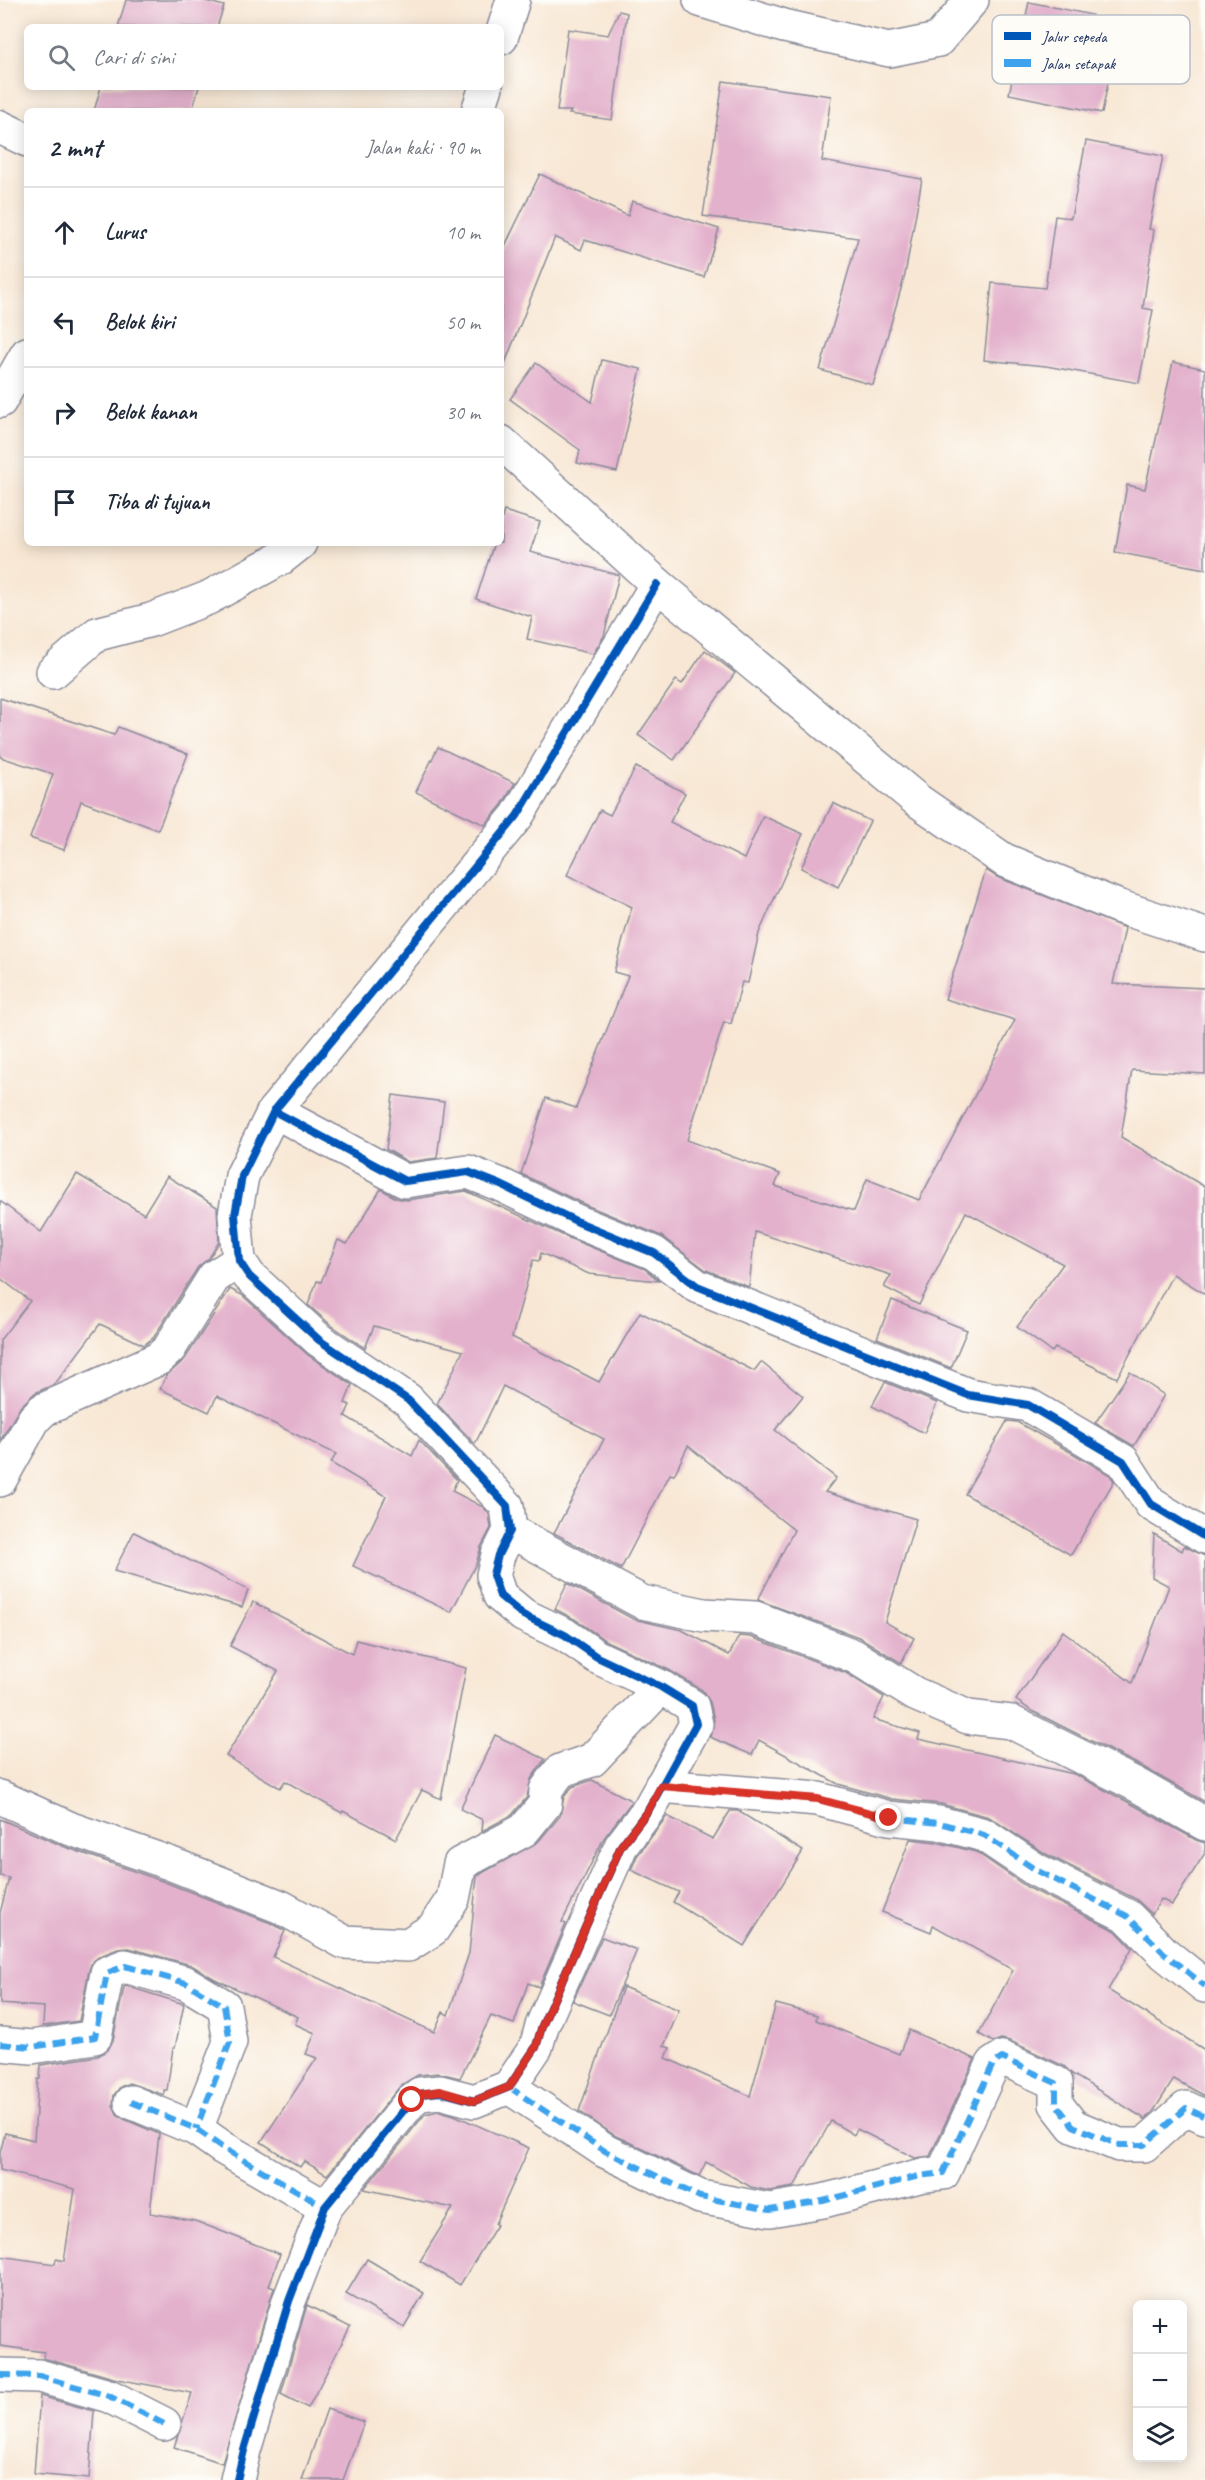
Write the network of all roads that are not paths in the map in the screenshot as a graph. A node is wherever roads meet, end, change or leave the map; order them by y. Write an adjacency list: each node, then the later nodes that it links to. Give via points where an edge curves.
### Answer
1 (513, 0): 4 (street)
2 (700, 0): 3 (street, via 784,26 889,50 938,40)
3 (972, 0)
4 (504, 28)
5 (485, 90): 6 (street)
6 (479, 108)
7 (0, 127): 8 (street)
8 (24, 139)
9 (24, 359): 10 (street)
10 (0, 401)
11 (504, 445): 13 (street)
12 (296, 546): 14 (street, via 208,598 151,620 97,634)
13 (657, 584): 15 (street, via 917,800 1004,860 1117,906); 16 (street, via 517,816)
14 (53, 672)
15 (1205, 935)
16 (274, 1111): 17 (street, via 242,1176 235,1215); 20 (street, via 405,1181 468,1172 654,1253 697,1286 968,1395 1028,1405 1123,1461 1150,1504)
17 (239, 1261): 18 (street, via 214,1277 169,1349 158,1359 43,1410); 19 (street, via 249,1276 300,1325 408,1400 507,1506)
18 (0, 1480)
19 (510, 1531): 21 (street, via 493,1575 500,1596 523,1615 565,1635 597,1657); 24 (street, via 642,1602 704,1615 755,1618 854,1656 915,1694 968,1717 1011,1722)
20 (1205, 1537)
21 (661, 1687): 22 (street, via 692,1706 696,1724); 23 (street, via 592,1760 560,1771 546,1790 545,1804 524,1830 460,1864 453,1899 433,1929 408,1945 344,1942 281,1907 71,1829)
22 (661, 1786): 25 (street, via 818,1799 889,1818 939,1823 984,1835 1036,1870 1126,1916); 27 (street, via 621,1846 536,2047)
23 (0, 1797)
24 (1205, 1824)
25 (1205, 1986)
26 (0, 2044): 30 (street, via 32,2047 95,2037 107,1972 125,1966 186,1983 224,2006 230,2042)
27 (509, 2087): 29 (street, via 605,2151 700,2197 770,2210 943,2174 993,2064 1002,2058 1056,2083 1056,2104 1073,2126 1119,2145 1144,2145 1186,2108); 31 (street, via 474,2101 440,2091 420,2094)
28 (131, 2102): 30 (street)
29 (1205, 2117)
30 (196, 2129): 31 (street)
31 (325, 2207): 34 (street, via 289,2301)
32 (0, 2375): 33 (street, via 39,2376 109,2396)
33 (164, 2424)
34 (237, 2480)

